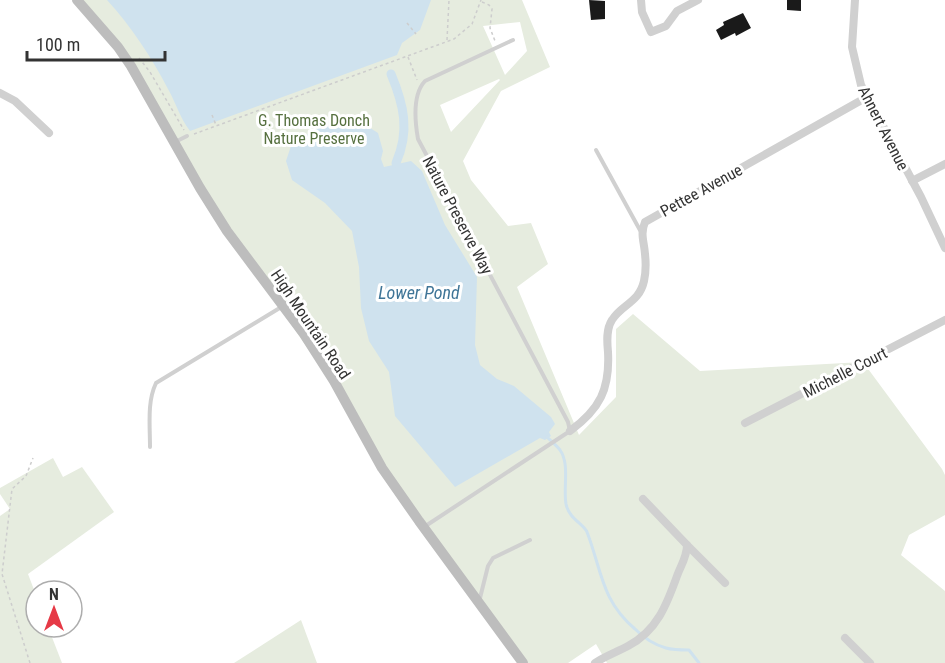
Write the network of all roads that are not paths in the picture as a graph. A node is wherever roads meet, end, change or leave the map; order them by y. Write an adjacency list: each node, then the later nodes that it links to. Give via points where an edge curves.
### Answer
1 (77, 0): 10 (main road, High Mountain Road, via 118,47)
2 (641, 0): 3 (street, via 651,32 666,26 677,11)
3 (698, 0)
4 (855, 0): 7 (street, Ahnert Avenue, via 853,57)
5 (513, 39): 19 (lane, Nature Preserve Way, via 425,81 420,87 415,122 418,139)
6 (0, 93): 8 (street, via 15,101)
7 (867, 97): 13 (street, Ahnert Avenue); 14 (street, Pettee Avenue, via 645,222)
8 (49, 133)
9 (187, 136): 10 (lane)
10 (175, 142): 16 (main road, High Mountain Road, via 227,231)
11 (596, 150): 14 (lane)
12 (945, 164): 13 (street)
13 (912, 181): 15 (street, Ahnert Avenue)
14 (641, 232): 19 (street, via 646,269 643,285 636,298 612,319 605,392)
15 (945, 248)
16 (283, 306): 20 (lane, via 156,382 149,410); 22 (main road, High Mountain Road, via 334,381 382,468)
17 (945, 320): 18 (street, Michelle Court)
18 (745, 423)
19 (570, 431): 22 (lane)
20 (150, 447)
21 (643, 499): 24 (street)
22 (424, 528): 26 (main road, High Mountain Road)
23 (530, 540): 26 (lane, via 494,558 488,566)
24 (687, 545): 25 (street); 29 (street, via 687,554 657,623 643,636)
25 (725, 583)
26 (479, 602): 28 (main road, High Mountain Road)
27 (845, 638): 30 (street)
28 (523, 663)
29 (595, 663)
30 (870, 663)

